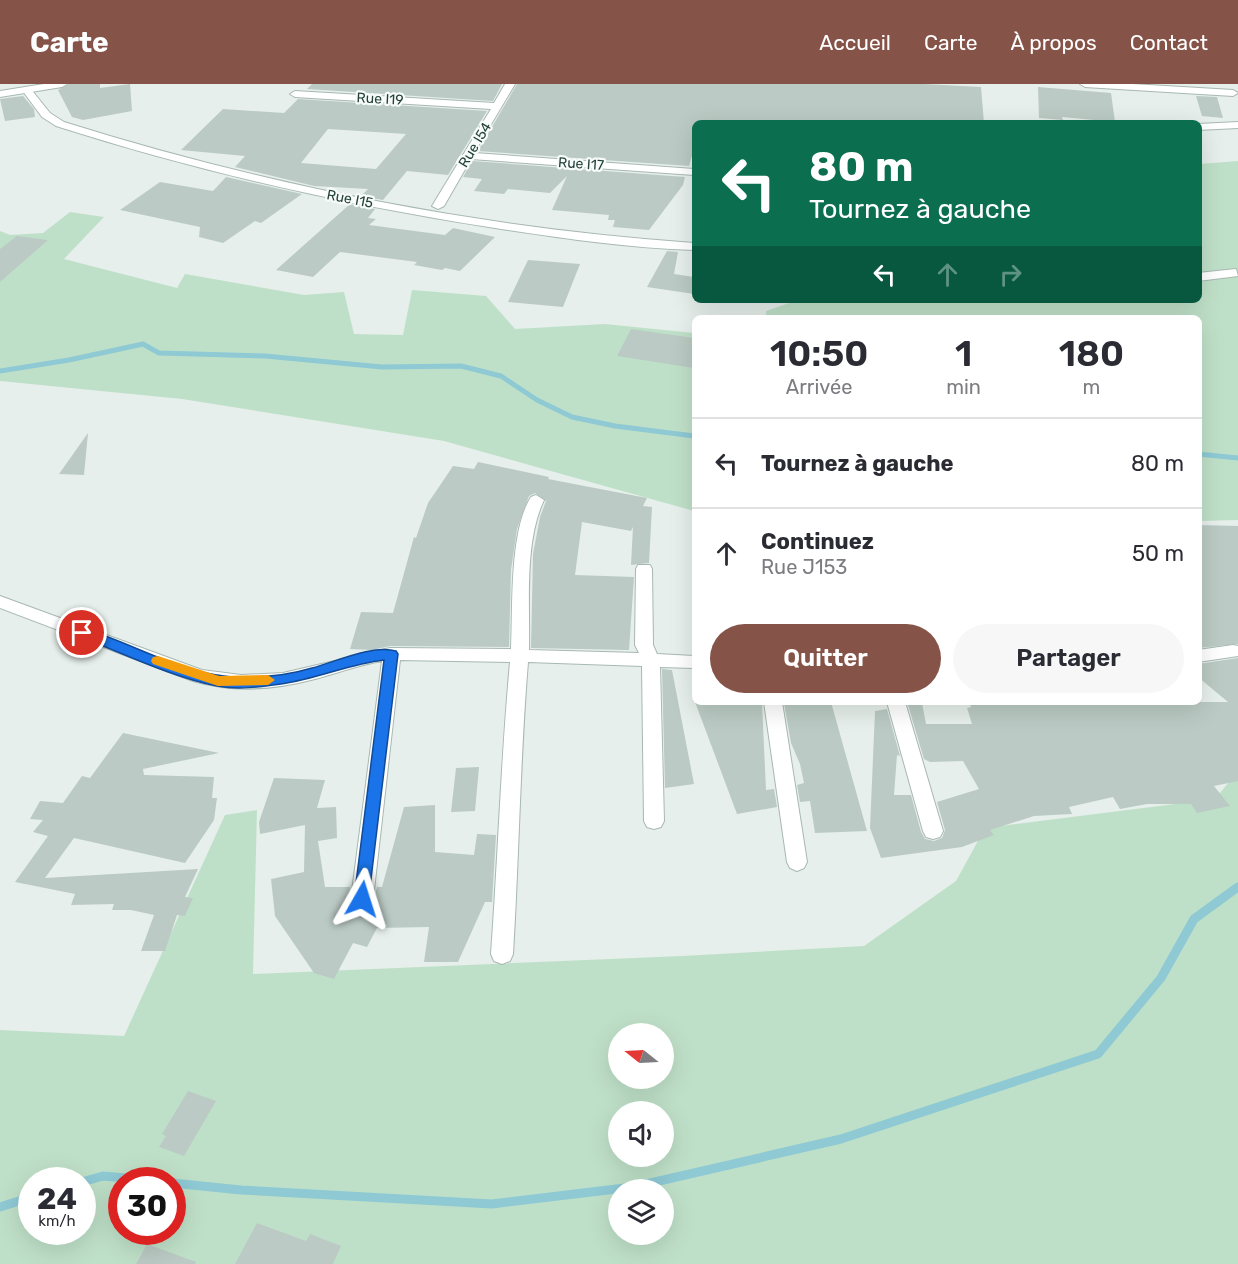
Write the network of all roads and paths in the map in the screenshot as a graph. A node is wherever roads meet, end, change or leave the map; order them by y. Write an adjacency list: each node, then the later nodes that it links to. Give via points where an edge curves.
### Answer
1 (62, 84): 4 (street)
2 (510, 84): 8 (street, Rue I54)
3 (1084, 84): 5 (street)
4 (27, 90): 6 (street); 14 (street, Rue I15, via 46,115 60,124 220,171 367,203 530,230)
5 (1234, 93)
6 (0, 94)
7 (295, 94): 8 (street, Rue I19)
8 (498, 106): 11 (street, Rue I54)
9 (1238, 125): 10 (street)
10 (1202, 127)
11 (468, 156): 12 (street, Rue I17); 13 (street, Rue I54)
12 (692, 172)
13 (438, 206)
14 (692, 247)
15 (1236, 273): 16 (street)
16 (1202, 277)
17 (536, 500): 22 (street, via 529,515 524,548)
18 (644, 569): 24 (street, via 644,645)
19 (0, 602): 21 (street, via 218,681 282,679 359,658)
20 (1233, 651): 23 (street)
21 (392, 654): 22 (street); 31 (street)
22 (520, 655): 24 (street); 32 (street)
23 (1202, 655)
24 (651, 660): 25 (street); 28 (street)
25 (692, 662)
26 (772, 705): 30 (street)
27 (897, 705): 29 (street)
28 (654, 821)
29 (933, 831)
30 (797, 862)
31 (362, 899)
32 (501, 954)

